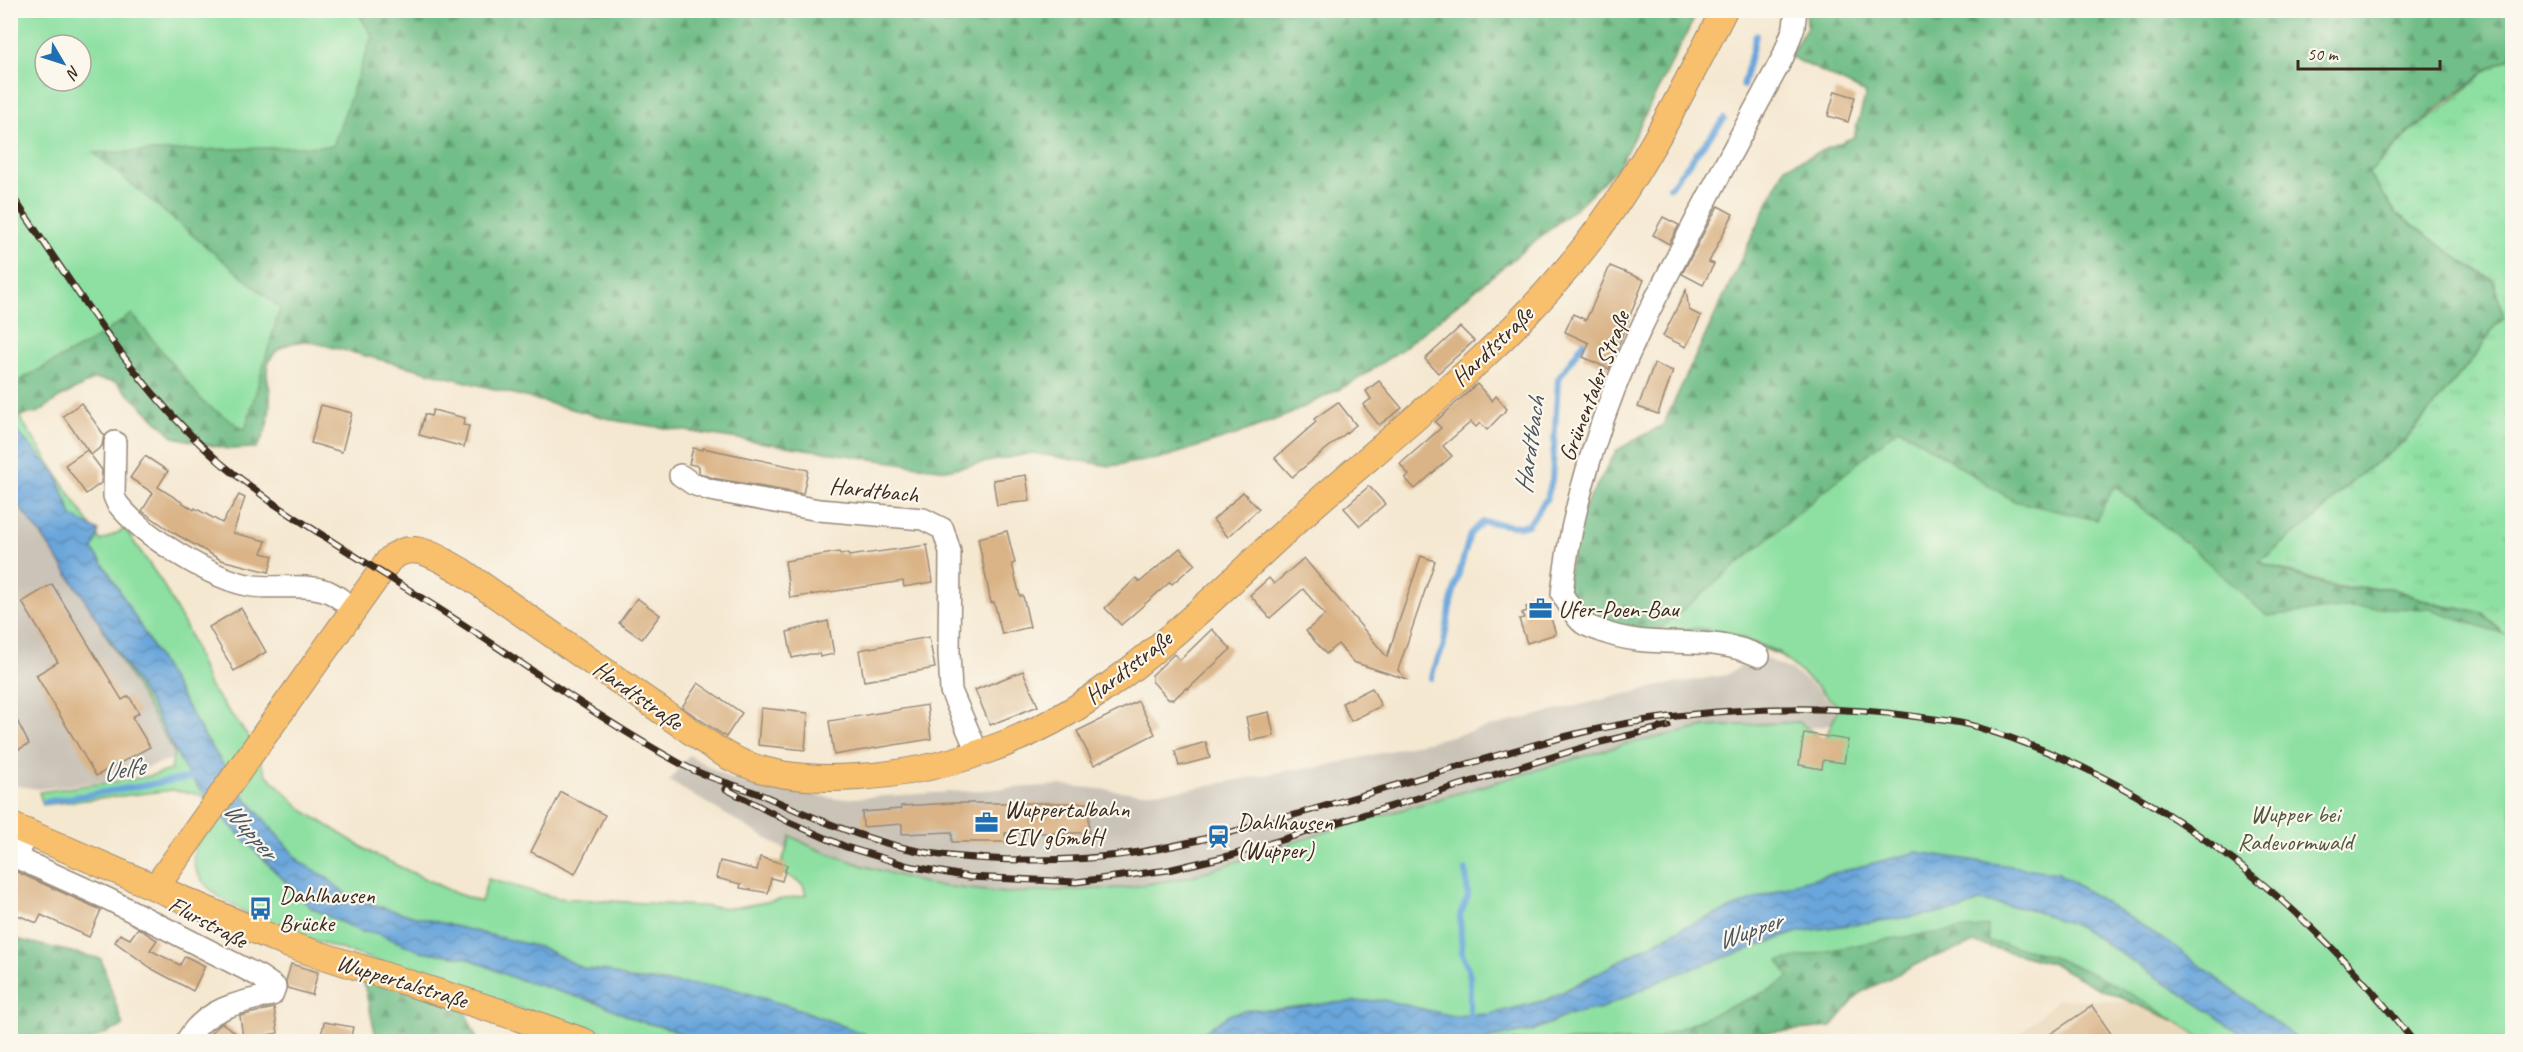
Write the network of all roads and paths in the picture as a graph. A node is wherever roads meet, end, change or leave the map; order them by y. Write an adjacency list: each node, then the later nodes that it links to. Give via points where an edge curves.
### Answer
1 (1724, 10): 7 (main road, Hardtstraße, via 1615,206 1565,272 1518,322 1125,674 1040,728)
2 (1796, 10): 6 (street, Grünentaler Straße, via 1783,57 1641,326 1618,381 1575,518 1562,594 1583,624 1616,637 1726,644)
3 (115, 442): 5 (street, via 114,496 166,546 233,580 253,586 328,591)
4 (680, 475): 7 (street, Hardtbach, via 710,490 819,510 923,519 943,529 950,552 951,691)
5 (354, 610): 7 (main road, Hardtstraße, via 393,556 407,550 421,551 460,570 716,749 753,768 788,776 870,776); 10 (main road, Hardtstraße)
6 (1759, 656)
7 (978, 754)
8 (20, 828): 9 (street, Flurstraße); 10 (main road, Wuppertalstraße)
9 (13, 856): 11 (street, Flurstraße, via 108,899 275,987 272,995 211,1014)
10 (156, 887): 12 (main road, Wuppertalstraße, via 289,945)
11 (186, 1041)
12 (585, 1041)

